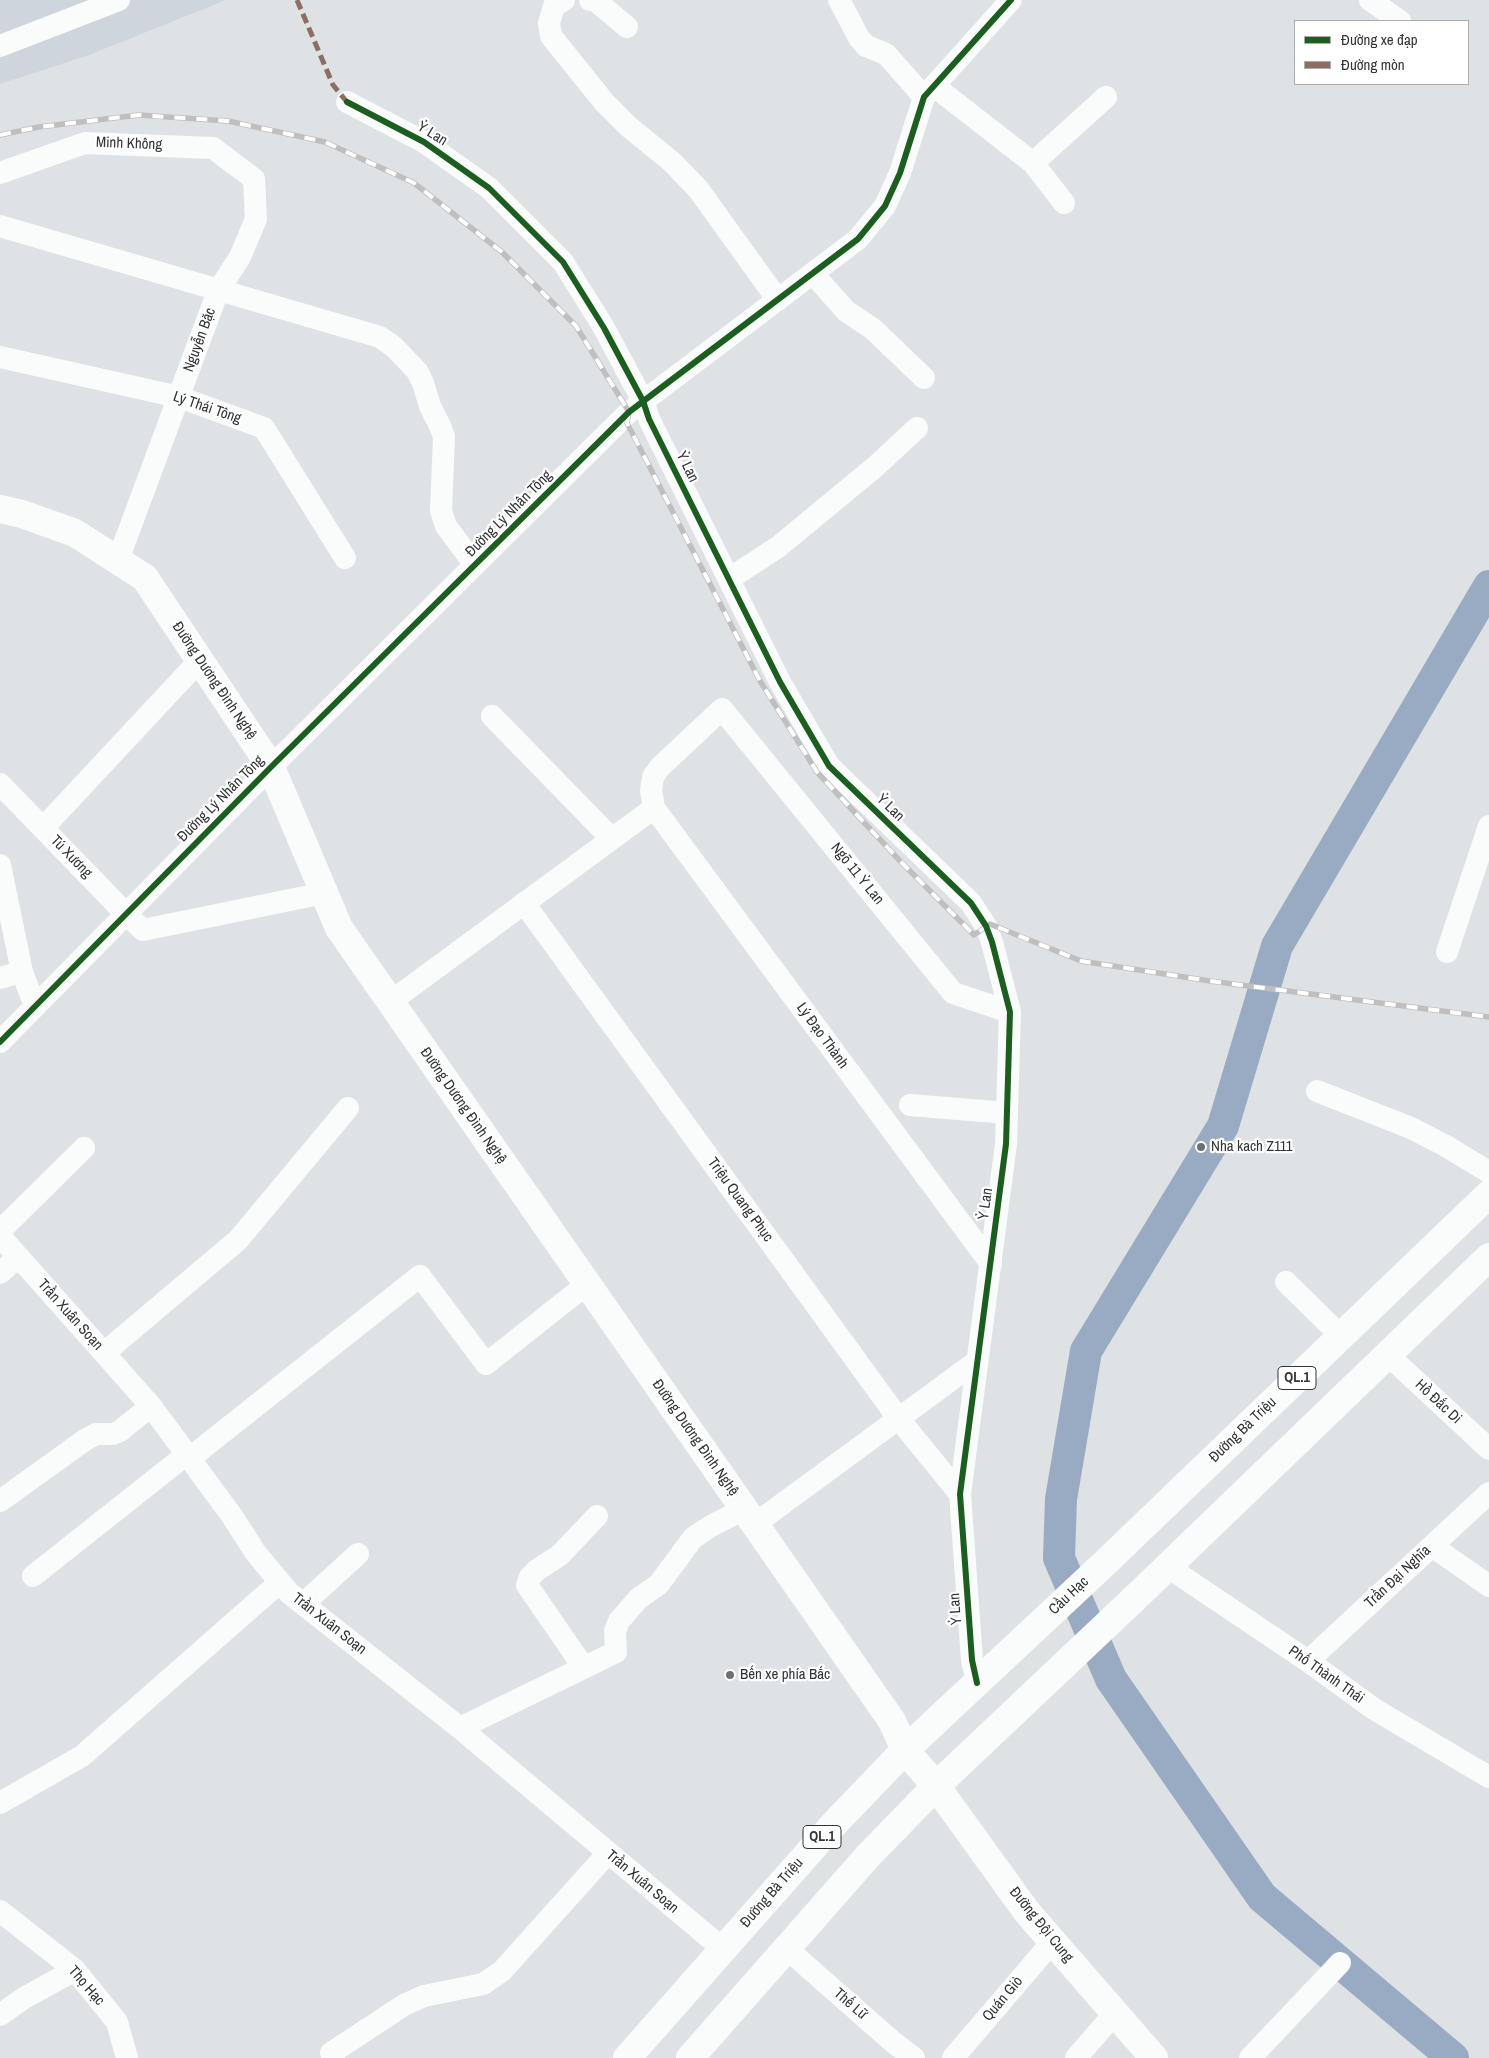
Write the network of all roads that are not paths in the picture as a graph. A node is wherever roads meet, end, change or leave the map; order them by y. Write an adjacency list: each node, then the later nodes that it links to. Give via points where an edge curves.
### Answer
1 (564, 0): 20 (street, via 554,6 549,23 551,36 604,102 698,189)
2 (590, 0): 8 (street, via 596,1)
3 (839, 0): 10 (street, via 866,46 886,54)
4 (1011, 0): 10 (street, Đường Lý Nhân Tông)
5 (1370, 0): 7 (street)
6 (108, 2): 9 (street)
7 (1399, 20)
8 (627, 27)
9 (0, 46)
10 (929, 92): 13 (street); 18 (street, Đường Lý Nhân Tông, via 900,173 884,206 858,239)
11 (1106, 97): 13 (street)
12 (347, 102): 24 (street, Ỷ Lan, via 424,142 489,188 563,262 604,328)
13 (1033, 163): 16 (street)
14 (0, 173): 15 (street, Minh Không, via 85,142 213,148)
15 (254, 179): 19 (street, Nguyễn Bặc, via 256,219 240,257)
16 (1064, 203)
17 (0, 226): 19 (street)
18 (813, 274): 20 (street, Đường Lý Nhân Tông); 22 (street, via 846,311 873,329)
19 (218, 291): 23 (street, Nguyễn Bặc); 29 (street, via 380,337 417,371 444,438 441,511 446,526)
20 (778, 300): 24 (street, Đường Lý Nhân Tông)
21 (0, 357): 23 (street, Lý Thái Tông)
22 (924, 378)
23 (179, 397): 27 (street, Lý Thái Tông, via 264,428); 28 (street, Nguyễn Bặc)
24 (643, 401): 29 (street, Đường Lý Nhân Tông); 30 (street, Ỷ Lan)
25 (917, 428): 30 (street, via 778,547)
26 (0, 509): 28 (main road, Đường Dương Đình Nghệ, via 75,533)
27 (345, 558)
28 (118, 560): 31 (main road, Đường Dương Đình Nghệ, via 145,578)
29 (475, 565): 33 (street, Đường Lý Nhân Tông)
30 (729, 579): 49 (street, Ỷ Lan, via 780,682 829,766 971,904 981,919 992,942)
31 (200, 660): 33 (main road, Đường Dương Đình Nghệ); 37 (street)
32 (492, 716): 38 (street)
33 (271, 767): 41 (main road, Đường Dương Đình Nghệ); 43 (street, Đường Lý Nhân Tông)
34 (0, 784): 37 (street, Tú Xương)
35 (654, 808): 38 (street); 49 (street, Ngõ 11 Ỷ Lan, via 651,790 656,772 722,709 953,993); 62 (street, Lý Đạo Thành)
36 (1489, 826): 40 (street)
37 (43, 828): 43 (street, Tú Xương)
38 (612, 839): 42 (street)
39 (0, 865): 45 (street)
40 (1482, 869): 44 (street)
41 (324, 893): 43 (street, Tú Xương, via 143,930); 47 (main road, Đường Dương Đình Nghệ, via 339,928)
42 (524, 903): 47 (street); 71 (street, Triệu Quang Phục)
43 (126, 914): 48 (street, Đường Lý Nhân Tông)
44 (1447, 952)
45 (22, 972): 46 (street); 48 (street)
46 (0, 978)
47 (390, 1002): 65 (main road, Đường Dương Đình Nghệ)
48 (35, 1006): 50 (street, Đường Lý Nhân Tông)
49 (1010, 1012): 54 (street, Ỷ Lan)
50 (0, 1042)
51 (1317, 1091): 56 (street, via 1411,1128)
52 (910, 1105): 54 (street)
53 (348, 1108): 67 (street, via 238,1240)
54 (1007, 1113): 62 (street, Ỷ Lan)
55 (84, 1148): 58 (street)
56 (1489, 1172)
57 (1489, 1194): 66 (main road, Đường Bà Triệu / QL.1)
58 (0, 1231)
59 (0, 1236): 60 (street, Trần Xuân Soạn)
60 (18, 1257): 63 (street); 67 (street, Trần Xuân Soạn)
61 (1489, 1257): 68 (main road)
62 (990, 1264): 69 (street, Ỷ Lan)
63 (0, 1273)
64 (1286, 1282): 66 (street)
65 (586, 1284): 73 (street, via 486,1364 420,1276); 78 (main road, Đường Dương Đình Nghệ)
66 (1341, 1336): 81 (main road, Đường Bà Triệu / QL.1)
67 (104, 1353): 70 (street, Trần Xuân Soạn)
68 (1388, 1355): 72 (street, Hồ Đắc Di); 82 (main road)
69 (978, 1361): 71 (street); 75 (street, Ỷ Lan)
70 (151, 1406): 73 (street, Trần Xuân Soạn); 76 (street, via 120,1431 96,1434 84,1440)
71 (898, 1418): 75 (street, Triệu Quang Phục); 78 (street)
72 (1489, 1449)
73 (188, 1456): 83 (street); 84 (street, Trần Xuân Soạn)
74 (1489, 1493): 79 (street, Trần Đại Nghĩa)
75 (960, 1494): 90 (street, Ỷ Lan, via 972,1660)
76 (0, 1502)
77 (597, 1516): 89 (street, via 560,1555 537,1570 527,1585)
78 (749, 1516): 89 (street, via 711,1526 693,1538 660,1584 638,1600 619,1621 615,1631 616,1652); 92 (main road, Đường Dương Đình Nghệ, via 892,1721)
79 (1432, 1546): 85 (street); 88 (street, Trần Đại Nghĩa)
80 (358, 1554): 86 (street)
81 (1106, 1562): 87 (main road, Cầu Hạc / QL.1)
82 (1168, 1567): 88 (street, Phố Thành Thái); 94 (main road)
83 (33, 1576)
84 (280, 1582): 86 (street, Trần Xuân Soạn); 95 (street, via 82,1756)
85 (1489, 1586)
86 (303, 1604): 91 (street, Trần Xuân Soạn)
87 (1032, 1631): 90 (main road, Đường Bà Triệu / QL.1)
88 (1308, 1661): 93 (street, Phố Thành Thái, via 1374,1709)
89 (584, 1668): 91 (street)
90 (977, 1683): 92 (main road, Đường Bà Triệu / QL.1)
91 (460, 1728): 96 (street, Trần Xuân Soạn)
92 (905, 1750): 94 (main road, Đường Đội Cung); 100 (main road, Đường Bà Triệu / QL.1, via 833,1825)
93 (1489, 1777)
94 (936, 1786): 98 (main road, Đường Đội Cung, via 1027,1912); 99 (main road)
95 (0, 1803)
96 (608, 1853): 100 (street, Trần Xuân Soạn); 106 (street, via 502,1971 482,1984 424,1996 404,2005 331,2053)
97 (0, 1912): 102 (street, Thọ Hạc)
98 (1053, 1941): 103 (main road, Đường Đội Cung); 110 (street, Quán Giò)
99 (786, 1948): 108 (main road); 109 (street, Thế Lữ)
100 (723, 1949): 107 (main road, Đường Bà Triệu / QL.1)
101 (1340, 1963): 113 (street)
102 (75, 1970): 104 (street); 105 (street, Thọ Hạc, via 117,2022)
103 (1116, 2013): 111 (street); 112 (main road, Đường Đội Cung)
104 (0, 2015)
105 (127, 2058)
106 (334, 2058)
107 (627, 2058)
108 (690, 2058)
109 (914, 2058)
110 (954, 2058)
111 (1076, 2058)
112 (1154, 2058)
113 (1250, 2058)

